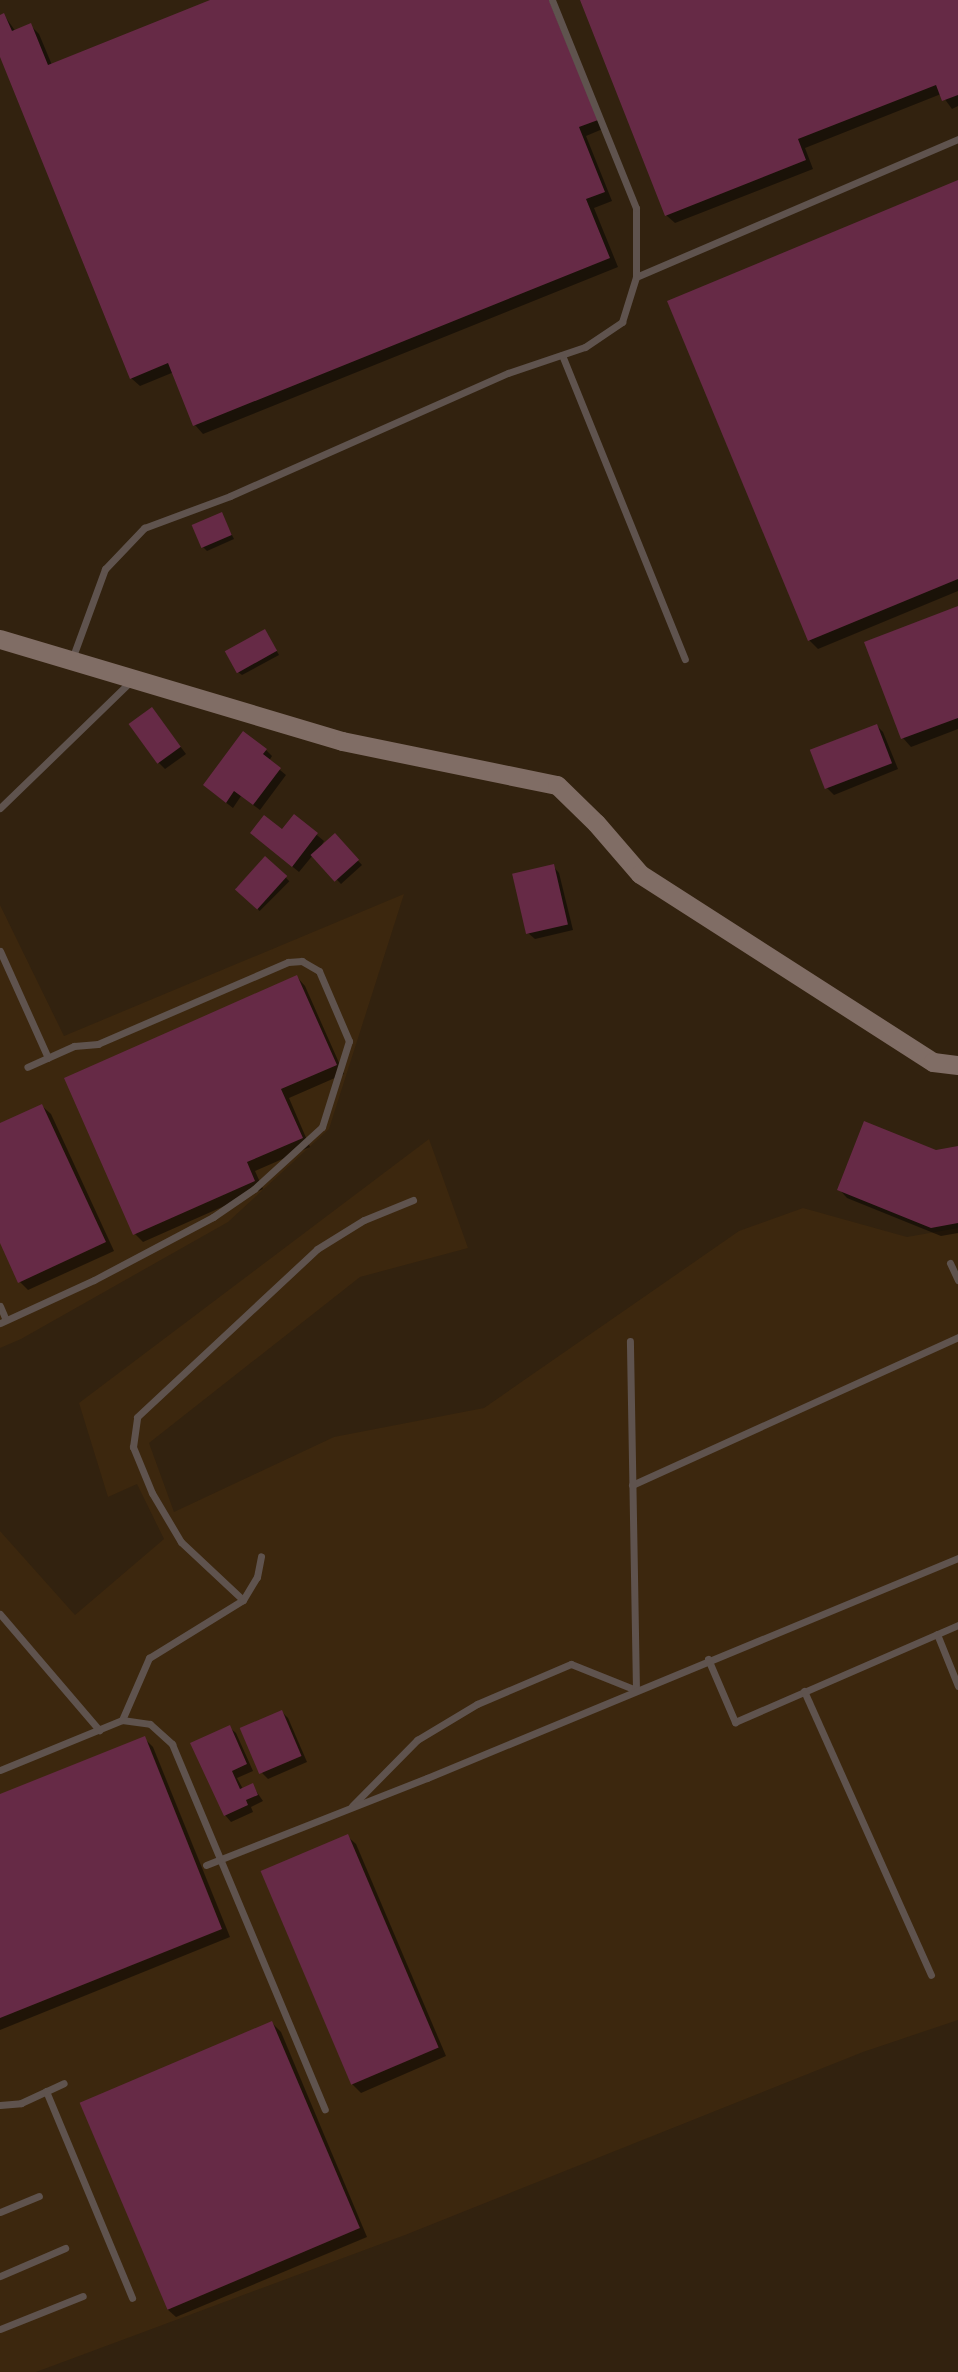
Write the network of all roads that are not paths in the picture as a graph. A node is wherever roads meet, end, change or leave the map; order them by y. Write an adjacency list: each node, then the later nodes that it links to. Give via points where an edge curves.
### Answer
1 (552, 0): 3 (lane, via 636,208)
2 (958, 139): 3 (lane)
3 (636, 277): 4 (lane, via 622,322 585,347)
4 (562, 355): 6 (lane); 7 (lane, via 508,373 230,496 144,528 105,569)
5 (0, 639): 7 (street)
6 (685, 659)
7 (71, 662): 8 (street)
8 (131, 681): 9 (lane); 12 (street, via 342,741 557,785 640,874 933,1062)
9 (0, 808)
10 (0, 951): 11 (lane)
11 (48, 1058): 13 (lane); 18 (lane, via 75,1046 98,1044 288,962 302,961 319,971 349,1041 322,1127 254,1189 213,1217 106,1274)
12 (958, 1065)
13 (27, 1067)
14 (413, 1200): 24 (lane, via 364,1220 317,1250 137,1417 133,1447 164,1513 181,1542)
15 (950, 1263): 16 (lane)
16 (958, 1280)
17 (0, 1306): 18 (lane)
18 (3, 1321)
19 (958, 1337): 21 (lane)
20 (630, 1341): 21 (lane)
21 (632, 1485): 30 (lane)
22 (261, 1556): 24 (lane, via 257,1577)
23 (958, 1558): 28 (lane)
24 (243, 1600): 32 (lane, via 149,1658)
25 (0, 1614): 33 (lane)
26 (958, 1625): 27 (lane)
27 (937, 1634): 29 (lane); 31 (lane)
28 (708, 1659): 30 (lane); 31 (lane, via 735,1722)
29 (958, 1686)
30 (636, 1690): 35 (lane); 35 (lane, via 571,1664 477,1704 417,1740)
31 (804, 1692): 38 (lane)
32 (122, 1720): 33 (lane); 36 (lane, via 150,1724 172,1744)
33 (99, 1730): 34 (lane)
34 (0, 1770)
35 (349, 1809): 36 (lane)
36 (222, 1859): 37 (lane); 42 (lane)
37 (206, 1865)
38 (931, 1975)
39 (64, 2083): 40 (lane)
40 (46, 2091): 41 (lane, via 21,2103); 48 (lane)
41 (0, 2105)
42 (325, 2109)
43 (39, 2196): 44 (lane)
44 (0, 2212)
45 (65, 2248): 46 (lane)
46 (0, 2276)
47 (83, 2296): 49 (lane)
48 (132, 2298)
49 (0, 2329)

